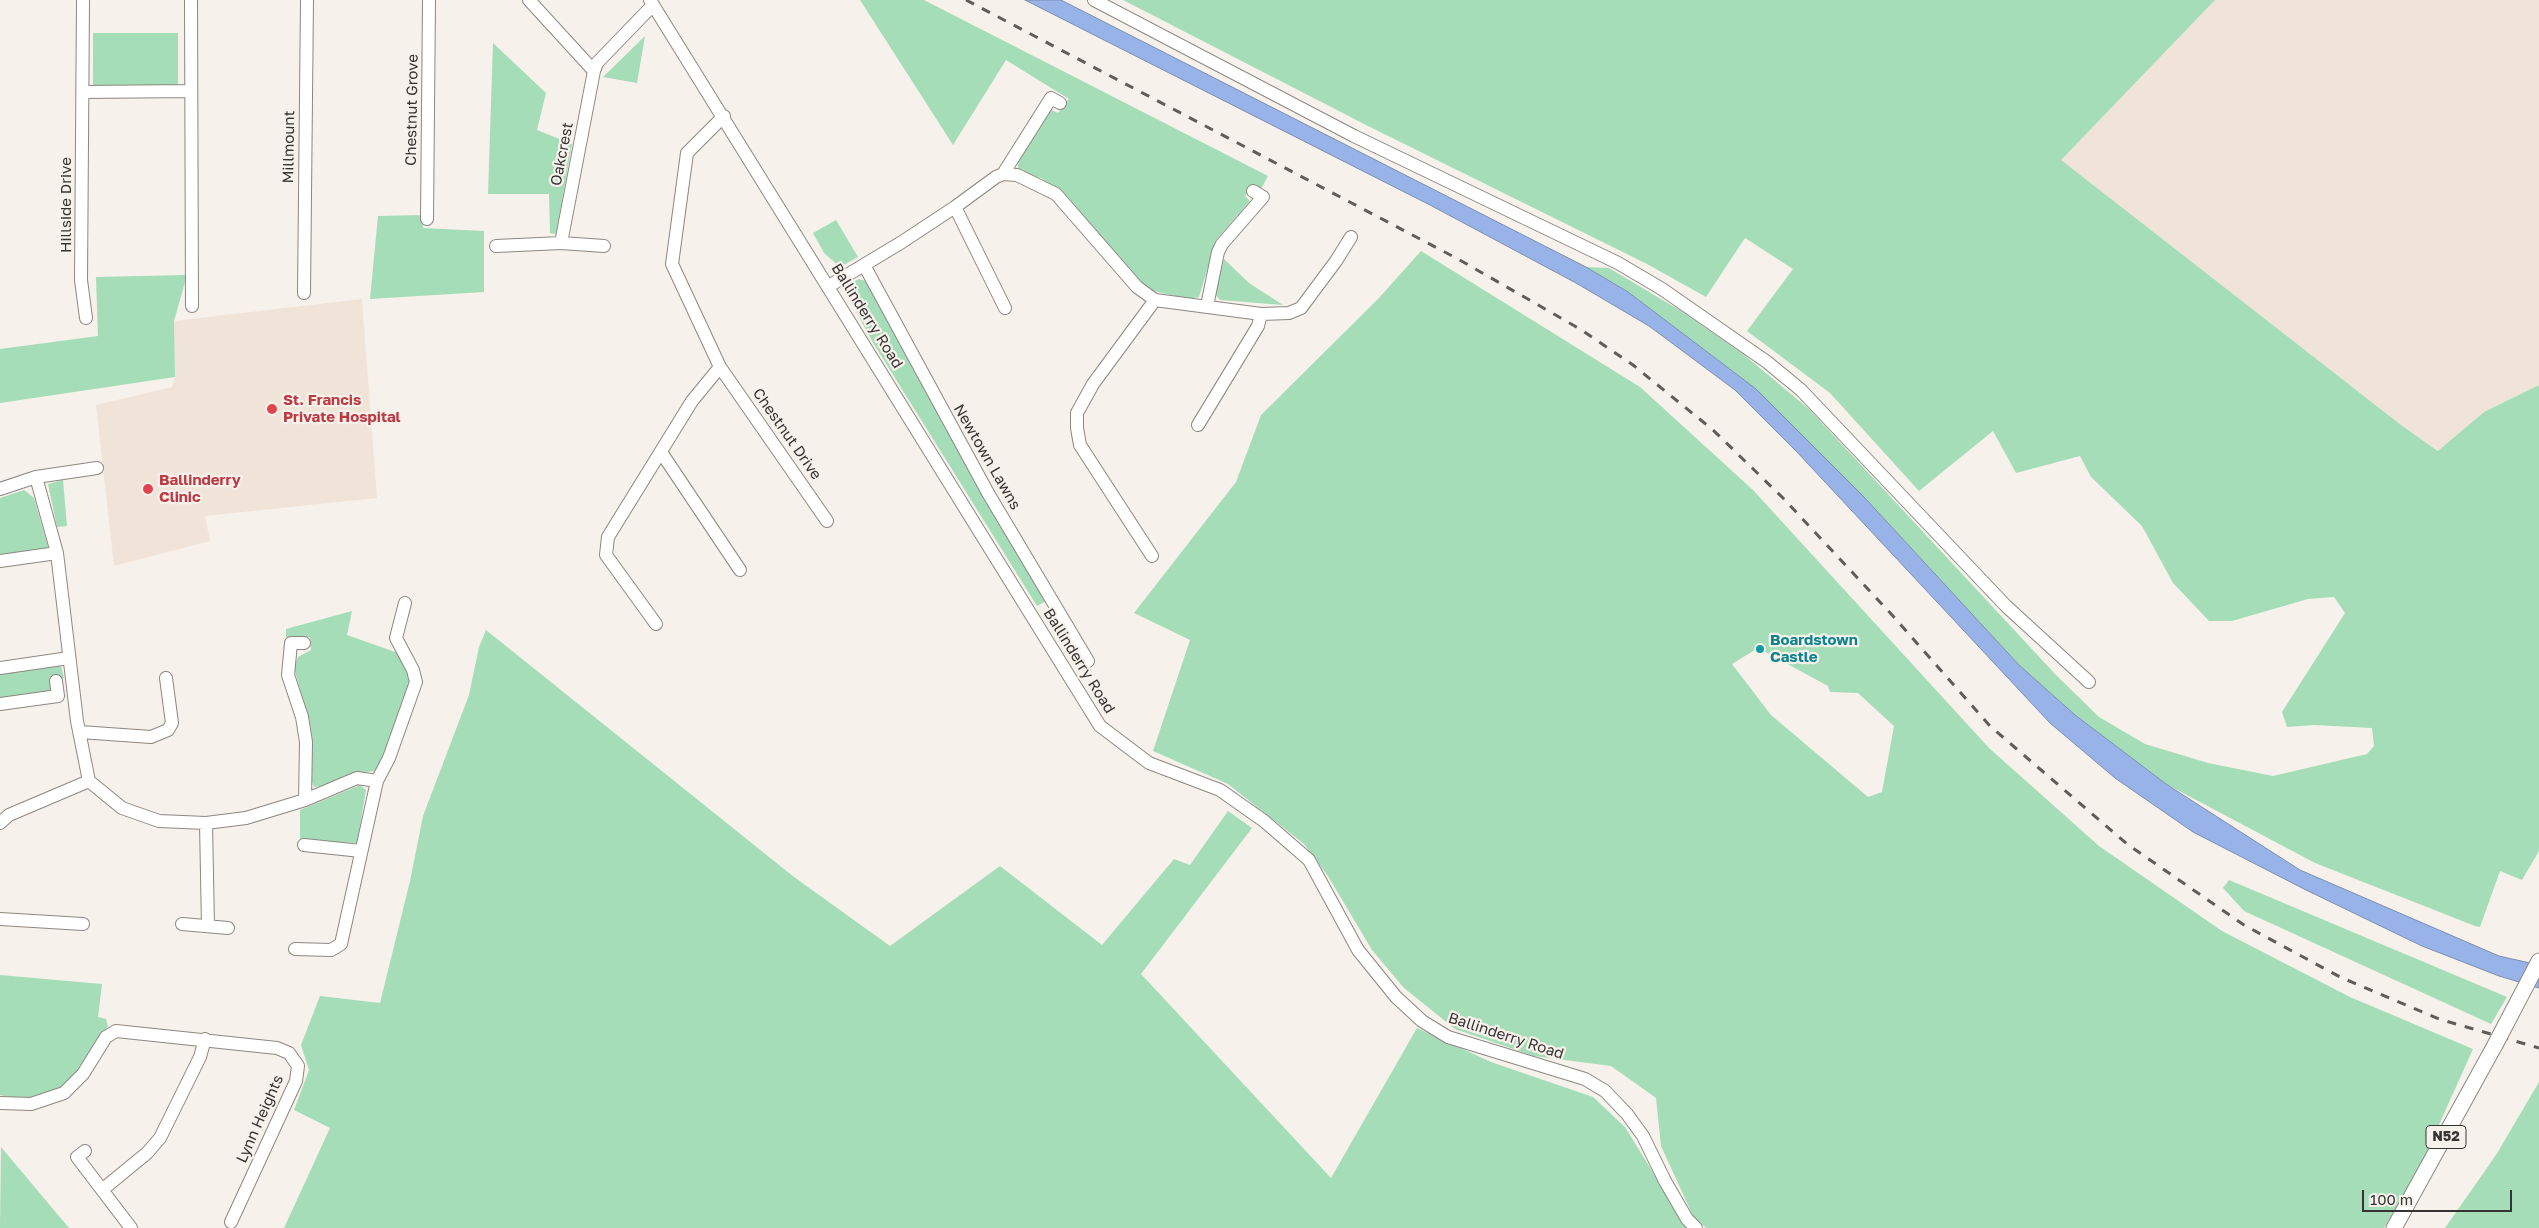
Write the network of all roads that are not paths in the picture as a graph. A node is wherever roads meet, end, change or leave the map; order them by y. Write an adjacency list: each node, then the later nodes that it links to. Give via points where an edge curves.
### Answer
1 (84, 0): 10 (street, Hillside Drive)
2 (191, 0): 9 (street)
3 (307, 0): 23 (street, Millmount)
4 (429, 0): 16 (street, Chestnut Grove)
5 (529, 0): 8 (street)
6 (1094, 0): 49 (street, via 1354,136 1618,263 1662,289 1767,362 1800,390 2006,606)
7 (652, 2): 8 (street, Oakcrest, via 597,63); 12 (street, Ballinderry Road)
8 (594, 71): 18 (street, Oakcrest)
9 (191, 91): 10 (street); 25 (street)
10 (82, 92): 29 (street, Hillside Drive, via 82,280)
11 (1060, 104): 13 (street, via 1051,98)
12 (724, 116): 22 (street, Ballinderry Road); 30 (street, Chestnut Drive, via 687,153 672,264)
13 (1004, 174): 15 (street); 24 (street, via 1017,175 1056,194 1136,287)
14 (1253, 191): 26 (street, via 1263,197 1222,244)
15 (955, 207): 21 (street); 27 (street)
16 (427, 220)
17 (1351, 237): 28 (street, via 1301,308)
18 (561, 243): 19 (street); 20 (street)
19 (496, 246)
20 (604, 246)
21 (864, 265): 22 (street); 45 (street, Newtown Lawns, via 983,484)
22 (829, 286): 72 (street, Ballinderry Road, via 1100,726 1149,764 1220,790 1264,821 1308,860 1358,950 1396,997 1422,1021 1448,1037 1585,1078 1605,1091 1643,1136 1670,1188)
23 (304, 293)
24 (1155, 300): 26 (street); 38 (street, via 1093,384 1077,413 1080,444)
25 (192, 306)
26 (1207, 306): 28 (street)
27 (1005, 308)
28 (1261, 314): 31 (street, via 1258,326)
29 (86, 318)
30 (720, 366): 32 (street, via 692,401); 36 (street, Chestnut Drive)
31 (1198, 425)
32 (661, 452): 40 (street); 42 (street, via 608,537 606,555)
33 (97, 468): 34 (street)
34 (36, 477): 35 (street); 37 (street)
35 (0, 489)
36 (827, 521)
37 (57, 553): 39 (street); 44 (street)
38 (1152, 556)
39 (0, 561)
40 (740, 570)
41 (400, 607): 53 (street, via 396,638 416,682 390,758)
42 (656, 624)
43 (304, 643): 54 (street, via 291,642 288,674 302,717 306,742)
44 (69, 658): 46 (street); 51 (street)
45 (1088, 661)
46 (0, 668)
47 (166, 678): 51 (street, via 172,723 168,730 151,737)
48 (56, 681): 50 (street, via 58,696)
49 (2089, 682)
50 (0, 704)
51 (80, 732): 52 (street)
52 (89, 780): 55 (street, via 9,815); 56 (street, via 122,808 159,821)
53 (377, 781): 54 (street, via 357,778); 58 (street)
54 (305, 800): 56 (street, via 246,818)
55 (0, 823)
56 (206, 823): 62 (street)
57 (304, 845): 58 (street)
58 (361, 850): 64 (street, via 341,944 331,950)
59 (0, 918): 60 (street)
60 (83, 924)
61 (182, 924): 62 (street)
62 (208, 926): 63 (street)
63 (228, 928)
64 (295, 949)
65 (2539, 961): 73 (main road, N52, bridge)
66 (205, 1039): 67 (street, Lynn Heights, via 116,1031 106,1037 83,1074 64,1093 31,1104); 69 (street, via 200,1057 160,1138); 70 (street, Lynn Heights, via 277,1048 289,1053 298,1066 296,1081)
67 (0, 1103)
68 (85, 1151): 69 (street, via 77,1157)
69 (102, 1190): 71 (street)
70 (230, 1222)
71 (131, 1228)
72 (1696, 1228)
73 (2394, 1228)

